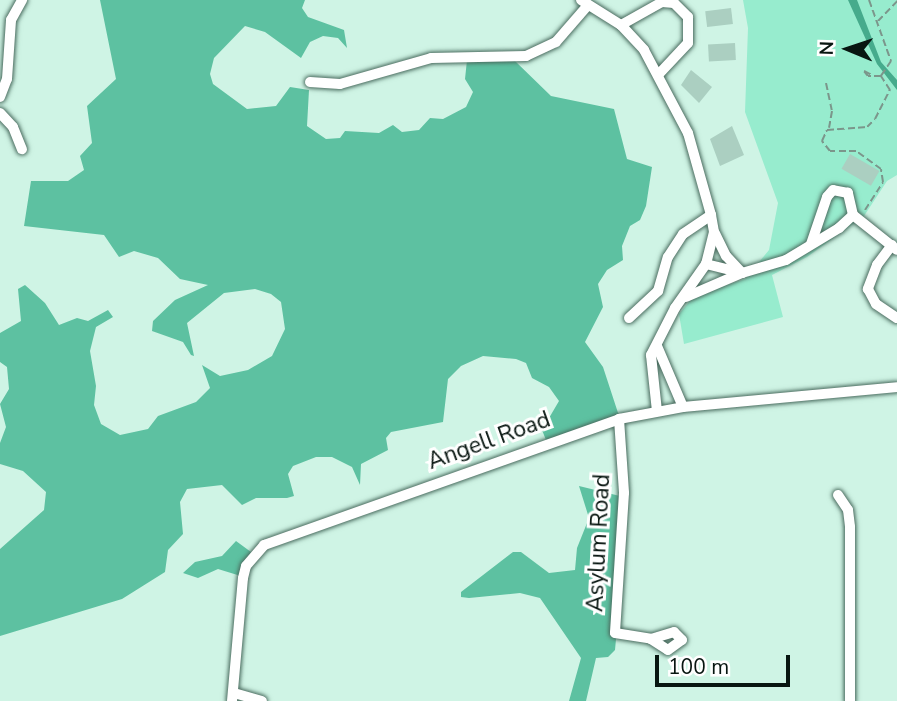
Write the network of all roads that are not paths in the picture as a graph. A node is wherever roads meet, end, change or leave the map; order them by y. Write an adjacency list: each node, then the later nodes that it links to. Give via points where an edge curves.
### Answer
1 (22, 0): 6 (street, via 11,20 7,79)
2 (585, 3): 3 (street); 5 (street, via 556,42 526,56 431,58 340,84)
3 (621, 25): 4 (street, via 636,39); 4 (street, via 663,2 674,3 688,17 688,43)
4 (658, 75): 9 (street, via 688,133)
5 (310, 82)
6 (0, 97)
7 (0, 113): 8 (street, via 13,127)
8 (22, 149)
9 (711, 215): 11 (street); 17 (street, via 683,234 668,257 658,291)
10 (855, 216): 12 (street); 12 (street, via 848,193 833,190 821,208); 13 (street)
11 (714, 232): 14 (street); 15 (street, via 726,256)
12 (811, 244): 15 (street, via 775,266)
13 (895, 247): 18 (street, via 877,265 869,289 876,304)
14 (706, 264): 15 (street); 16 (street)
15 (742, 273): 16 (street)
16 (683, 298): 19 (street)
17 (629, 318)
18 (897, 318)
19 (657, 346): 21 (street); 22 (street, via 651,355)
20 (897, 387): 21 (street, Angell Road)
21 (683, 407): 22 (street, Angell Road)
22 (657, 411): 23 (street, Angell Road)
23 (620, 419): 25 (street, Asylum Road, via 624,493 615,633); 26 (street, Angell Road, via 264,545 246,566)
24 (838, 495): 28 (street, via 848,510 850,527)
25 (651, 639)
26 (233, 697): 27 (street)
27 (262, 701)
28 (850, 701)

